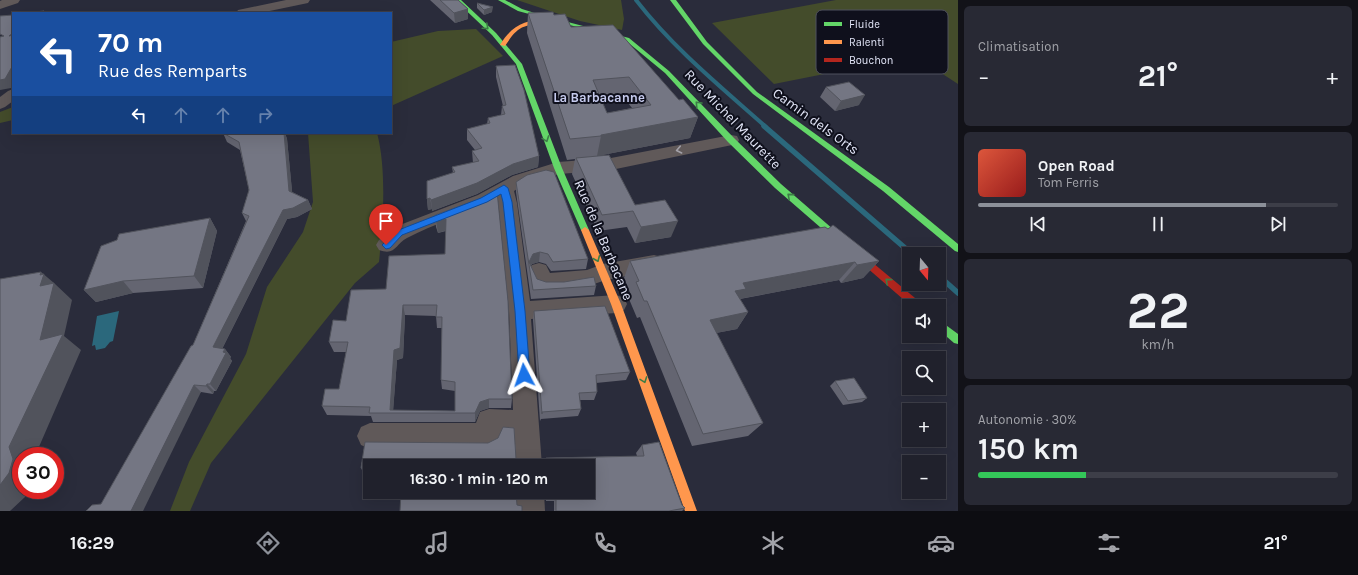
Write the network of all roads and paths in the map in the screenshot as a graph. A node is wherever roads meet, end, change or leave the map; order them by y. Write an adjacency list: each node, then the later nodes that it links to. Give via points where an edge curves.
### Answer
1 (14, 0): 6 (street)
2 (304, 0): 7 (street)
3 (458, 0): 9 (main road, Rue de la Barbacane, one-way to 9)
4 (501, 0): 8 (main road, Rue Michel Maurette, via 520,10)
5 (673, 0): 18 (main road, Camin dels Orts, via 705,43 755,94 886,189)
6 (0, 5)
7 (247, 12)
8 (558, 21): 9 (main road, via 540,20 520,24 507,36); 12 (main road, Rue Michel Maurette, one-way to 8, via 668,72 627,39)
9 (504, 46): 13 (main road, Rue de la Barbacane, one-way to 13, via 520,64)
10 (12, 95): 11 (street)
11 (0, 104)
12 (731, 140): 13 (street, one-way to 13, via 611,164); 15 (main road, Rue Michel Maurette, one-way to 12, via 778,186)
13 (558, 168): 14 (street, via 518,180); 21 (main road, Rue de la Barbacane, one-way to 21)
14 (504, 188): 17 (street, via 484,200 399,233); 24 (street, via 508,202)
15 (829, 229): 16 (street); 22 (main road, Rue Michel Maurette, one-way to 15)
16 (806, 234)
17 (386, 245)
18 (958, 248)
19 (675, 258): 21 (street)
20 (539, 271): 21 (street, via 544,282 588,278)
21 (603, 272): 23 (main road, Rue de la Barbacane)
22 (910, 299)
23 (616, 304): 24 (street); 32 (main road, Rue de la Barbacane, one-way to 32)
24 (520, 311): 27 (street)
25 (946, 330): 26 (main road)
26 (958, 340)
27 (527, 422): 28 (street, via 489,421 488,436); 29 (street)
28 (370, 436)
29 (529, 459)
30 (530, 499): 31 (street)
31 (531, 511)
32 (691, 511)

